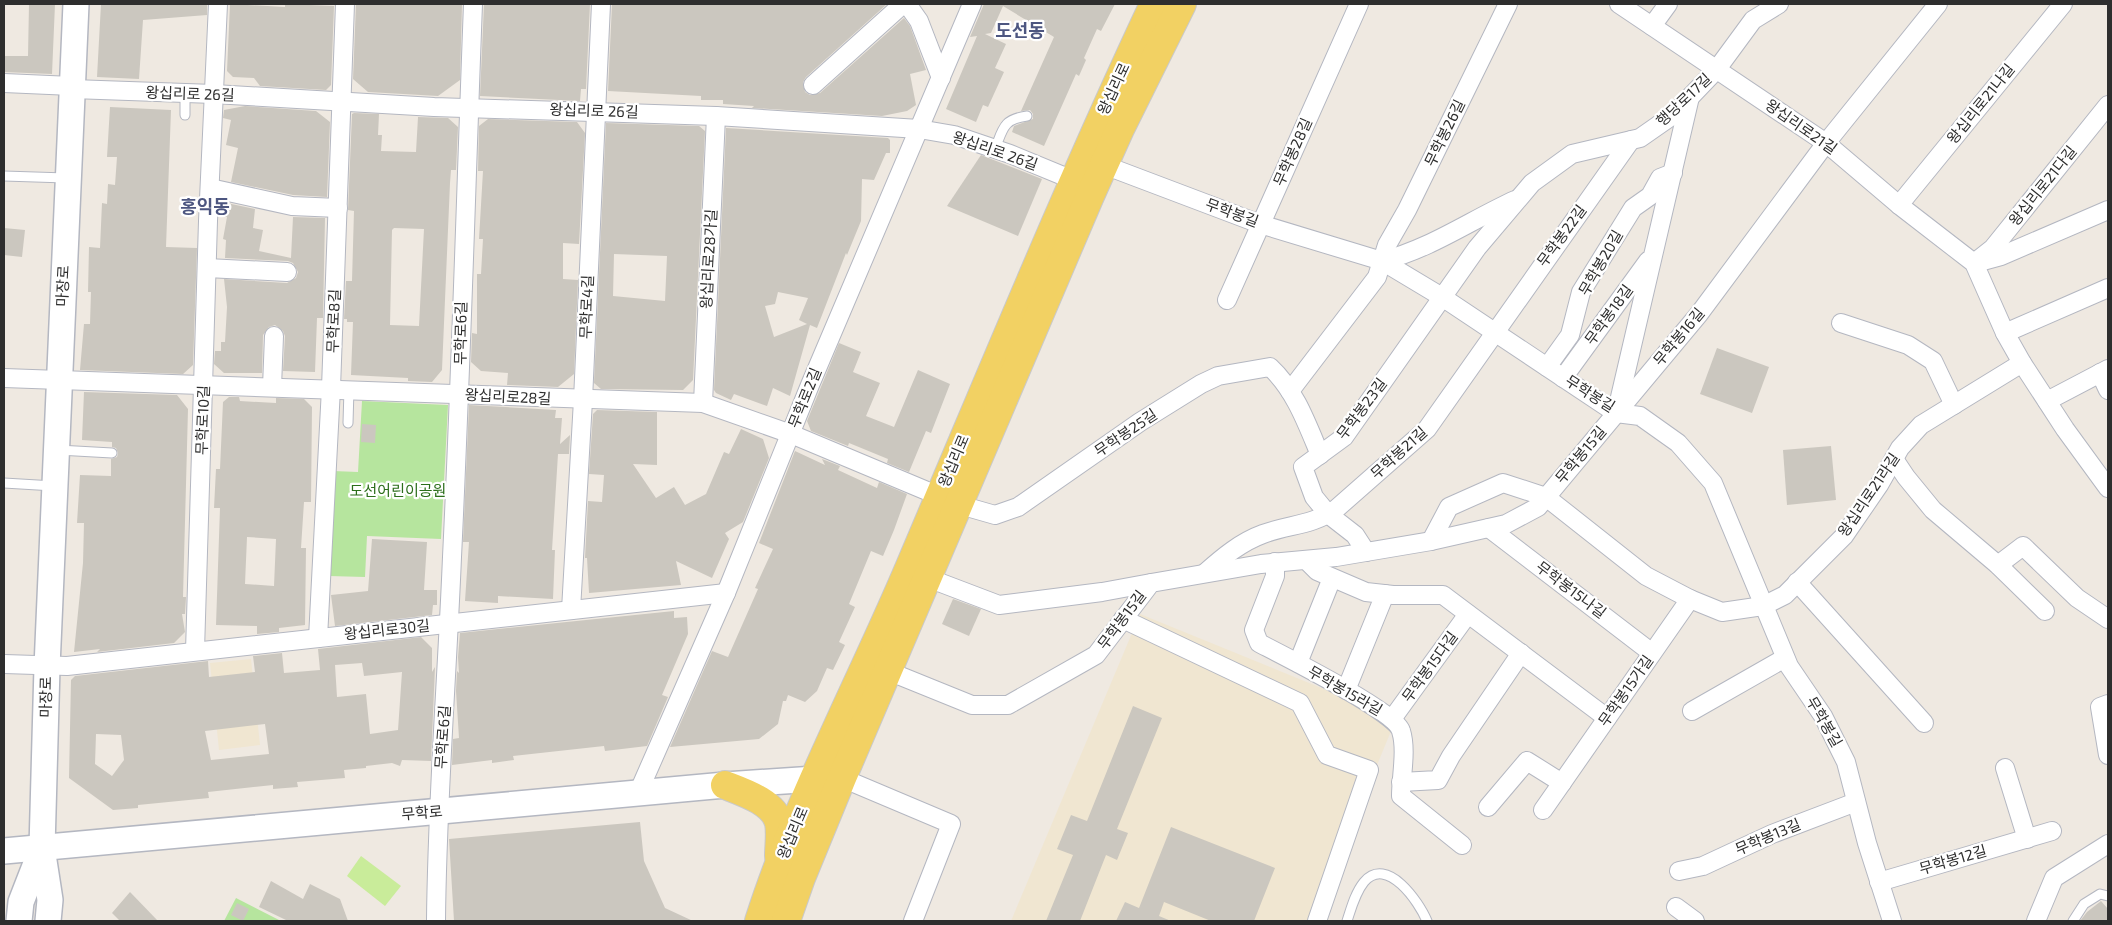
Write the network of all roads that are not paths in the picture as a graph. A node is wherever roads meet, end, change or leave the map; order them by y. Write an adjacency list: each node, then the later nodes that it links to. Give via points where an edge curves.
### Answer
1 (76, 4): 23 (main road, 마장로)
2 (218, 4): 25 (street, 무학로10길)
3 (345, 4): 27 (street, 무학로8길)
4 (473, 4): 29 (street, 무학로6길)
5 (600, 4): 30 (street, 무학로4길)
6 (903, 4): 22 (street)
7 (907, 4): 20 (street, via 919,21)
8 (972, 4): 20 (street, 무학로2길)
9 (1154, 4): 42 (main road, 왕십리로)
10 (1182, 4): 38 (main road, 왕십리로)
11 (1359, 4): 48 (street, 무학봉28길)
12 (1508, 4): 50 (street, 무학봉26길, via 1387,245)
13 (1619, 4): 18 (street, 왕십리로21길)
14 (1668, 4): 18 (street)
15 (1780, 4): 19 (street, 행당로17길, via 1754,20)
16 (1938, 4): 36 (street, 무학봉16길)
17 (2063, 4): 45 (street, 왕십리로21나길)
18 (1652, 26): 19 (street, 왕십리로21길)
19 (1717, 69): 26 (street, 행당로17길); 36 (street, 왕십리로21길)
20 (941, 78): 34 (street, 무학로2길)
21 (4, 83): 23 (street)
22 (813, 85)
23 (72, 88): 24 (street, 왕십리로 26길); 41 (main road, 마장로)
24 (185, 93): 25 (street, 왕십리로 26길); 31 (lane)
25 (214, 94): 27 (street, 왕십리로 26길); 43 (street, 무학로10길)
26 (1690, 97): 35 (street, 행당로17길, via 1673,115 1640,138); 39 (street, 무학봉16길)
27 (342, 102): 29 (street, 왕십리로 26길); 46 (street, 무학로8길)
28 (2108, 105): 51 (street, 왕십리로21다길, via 1992,248)
29 (469, 107): 30 (street, 왕십리로 26길); 73 (street, 무학로6길)
30 (596, 110): 32 (street, 왕십리로 26길); 74 (street, 무학로4길)
31 (185, 115)
32 (716, 116): 34 (street, 왕십리로 26길); 76 (street, 왕십리로28가길)
33 (1027, 116): 37 (lane, via 1006,123)
34 (919, 129): 37 (street, 왕십리로 26길, via 954,135); 80 (street, 무학로2길)
35 (1630, 140): 44 (street, 행당로17길, via 1572,154 1532,183); 58 (street, 무학봉22길)
36 (1826, 143): 45 (street, 왕십리로21길); 78 (street, 무학봉16길, via 1699,314)
37 (995, 149): 42 (street, 왕십리로 26길)
38 (1104, 165): 42 (street); 48 (street, 무학봉길); 89 (main road, 왕십리로)
39 (1673, 172): 49 (street, 무학봉16길); 62 (street, 무학봉20길, via 1660,178 1650,196 1633,208 1581,292 1570,335)
40 (4, 176): 41 (lane)
41 (68, 178): 66 (main road, 마장로)
42 (1073, 180): 89 (main road, 왕십리로)
43 (210, 188): 46 (street, via 292,206); 52 (street, 무학로10길, via 204,220)
44 (1520, 198): 50 (street, 행당로17길, via 1411,254); 55 (street, 행당로17길)
45 (1899, 205): 51 (street, 왕십리로21길)
46 (338, 208): 69 (street, 무학로8길)
47 (2108, 210): 51 (street, via 2001,256)
48 (1260, 224): 50 (street, 무학봉길); 56 (street, 무학봉28길)
49 (1654, 253): 65 (street, 무학봉18길); 78 (street, 무학봉16길)
50 (1382, 261): 55 (street, 무학봉길); 72 (street, via 1377,278 1363,298)
51 (1974, 263): 59 (street, 왕십리로21길)
52 (207, 268): 53 (street); 67 (street, 무학로10길)
53 (287, 272)
54 (2108, 288): 59 (street)
55 (1442, 297): 58 (street, 무학봉길); 83 (street, 무학봉23길, via 1344,437)
56 (1227, 300)
57 (1841, 323): 77 (street, via 1908,345 1933,361)
58 (1494, 332): 62 (street, 무학봉길); 90 (street, 무학봉21길, via 1427,429)
59 (2005, 333): 61 (street, 왕십리로21길)
60 (274, 336): 68 (street)
61 (2022, 362): 75 (street, 왕십리로21길); 77 (street, 왕십리로21라길)
62 (1547, 367): 65 (street, 무학봉길)
63 (2104, 371): 71 (street); 75 (street)
64 (4, 378): 66 (street, 왕십리로28길)
65 (1563, 378): 78 (street, 무학봉길)
66 (58, 380): 67 (street, 왕십리로28길); 81 (main road, 마장로)
67 (204, 385): 68 (street, 왕십리로28길); 113 (street, 무학로10길)
68 (272, 387): 69 (street, 왕십리로28길)
69 (331, 388): 70 (street, 왕십리로28길); 112 (street, 무학로8길)
70 (349, 389): 73 (street, 왕십리로28길); 79 (lane)
71 (2108, 390)
72 (1290, 391): 83 (street, 무학봉25길); 89 (street, 무학봉25길, via 1270,367 1218,376 1140,422 1018,507 995,515)
73 (460, 395): 74 (street, 왕십리로28길); 111 (street, 무학로6길)
74 (583, 400): 76 (street, 왕십리로28길); 106 (street, 무학로4길)
75 (2046, 401): 87 (street, 왕십리로21길)
76 (703, 403): 80 (street, 왕십리로28길)
77 (1954, 405): 84 (street, 왕십리로21라길, via 1921,425)
78 (1616, 413): 88 (street, 무학봉15길); 105 (street, 무학봉길, via 1640,416 1678,443 1713,483)
79 (348, 423)
80 (791, 434): 89 (street, 왕십리로28길); 102 (street, 무학로2길)
81 (55, 450): 82 (lane); 86 (main road, 마장로)
82 (112, 453)
83 (1320, 455): 90 (street, 무학봉23길, via 1304,466 1314,497)
84 (1894, 459): 96 (street, via 1933,510); 100 (street, 왕십리로21라길, via 1844,536)
85 (4, 483): 86 (lane)
86 (54, 486): 119 (main road, 마장로)
87 (2108, 488)
88 (1546, 497): 91 (street, 무학봉15길, via 1538,507 1506,524); 92 (street, 무학봉15길, via 1503,483 1449,507); 104 (street, via 1646,576)
89 (949, 500): 98 (main road, 왕십리로); 129 (main road, 왕십리로)
90 (1328, 514): 93 (street, via 1356,535); 97 (street, 무학봉21길, via 1262,534 1227,553)
91 (1489, 528): 92 (street, 무학봉15길); 115 (street, 무학봉15나길)
92 (1431, 540): 93 (street, 무학봉15길)
93 (1366, 552): 94 (street, 무학봉15길)
94 (1306, 560): 95 (street, 무학봉15길); 99 (street, via 1316,571)
95 (1275, 562): 97 (street, 무학봉15길); 117 (street, 무학봉15라길, via 1275,576 1254,630 1259,643)
96 (1998, 565): 107 (street); 110 (street, via 2023,546 2077,598)
97 (1206, 573): 101 (street, 무학봉15길)
98 (928, 578): 101 (street, via 999,605); 120 (main road, 왕십리로)
99 (1332, 578): 103 (street, via 1366,592); 117 (street)
100 (1797, 582): 105 (street, 왕십리로21라길, via 1785,595); 126 (street)
101 (1151, 583): 109 (street, 무학봉15길)
102 (726, 593): 106 (street, 왕십리로30길); 133 (street, 무학로2길)
103 (1385, 594): 108 (street, via 1443,595); 121 (street)
104 (1690, 599): 105 (street, via 1722,612); 115 (street, 무학봉15가길)
105 (1763, 606): 116 (street, 무학봉길)
106 (571, 610): 111 (street, 왕십리로30길)
107 (2045, 611)
108 (1468, 614): 114 (street); 125 (street, 무학봉15다길)
109 (1122, 619): 120 (street, 무학봉15길, via 1096,655 1008,705 972,705); 154 (street, via 1300,703 1327,755 1369,770)
110 (2108, 619)
111 (450, 624): 112 (street, 왕십리로30길); 137 (street, 무학로6길)
112 (318, 638): 113 (street, 왕십리로30길)
113 (195, 651): 119 (street, 왕십리로30길)
114 (1521, 653): 124 (street); 130 (street, via 1438,780)
115 (1652, 653): 124 (street, 무학봉15가길)
116 (1785, 658): 123 (street); 134 (street, 무학봉길, via 1823,716 1846,762)
117 (1298, 663): 121 (street, 무학봉15라길)
118 (4, 664): 119 (street, 왕십리로30길)
119 (47, 667): 142 (main road, 마장로)
120 (888, 671): 129 (main road, 왕십리로)
121 (1346, 690): 125 (street, 무학봉15라길)
122 (2108, 704): 127 (street, via 2100,707)
123 (1692, 712)
124 (1607, 718): 131 (street, 무학봉15가길)
125 (1392, 719): 130 (street, 무학봉15라길, via 1401,729)
126 (1924, 723)
127 (2108, 755)
128 (2005, 768): 139 (street)
129 (832, 782): 132 (main road, 무학로); 144 (main road, 왕십리로); 149 (main road, 왕십리로, via 801,878); 153 (street, via 951,824)
130 (1401, 782): 141 (street, 무학봉15라길, via 1401,796)
131 (1562, 783): 135 (street, via 1527,761); 136 (street, 무학봉15가길)
132 (724, 785): 133 (main road, 무학로); 144 (main road, via 751,795 779,822)
133 (638, 793): 137 (main road, 무학로)
134 (1856, 802): 145 (street, 무학봉13길, via 1772,834 1703,866); 146 (street, 무학봉길)
135 (1488, 806)
136 (1543, 810)
137 (438, 811): 142 (main road, 무학로); 152 (street, 무학로6길)
138 (2052, 831): 139 (street, 무학봉12길)
139 (2027, 839): 146 (street, 무학봉12길)
140 (2108, 844): 159 (street, via 2054,878)
141 (1462, 845)
142 (42, 848): 143 (main road, 무학로); 150 (main road, 마장로, via 21,902); 151 (main road, 마장로, via 50,900)
143 (4, 851)
144 (778, 868): 149 (main road, 왕십리로)
145 (1679, 871)
146 (1880, 882): 158 (street, 무학봉길)
147 (2108, 896): 160 (lane, via 2100,894 2084,904)
148 (1676, 907): 157 (street)
149 (771, 920)
150 (19, 921)
151 (48, 921)
152 (436, 921)
153 (913, 921)
154 (1317, 921)
155 (1347, 921): 156 (lane, via 1362,883 1379,875 1393,877 1420,905)
156 (1427, 921)
157 (1694, 921)
158 (1892, 921)
159 (2036, 921)
160 (2073, 921)

